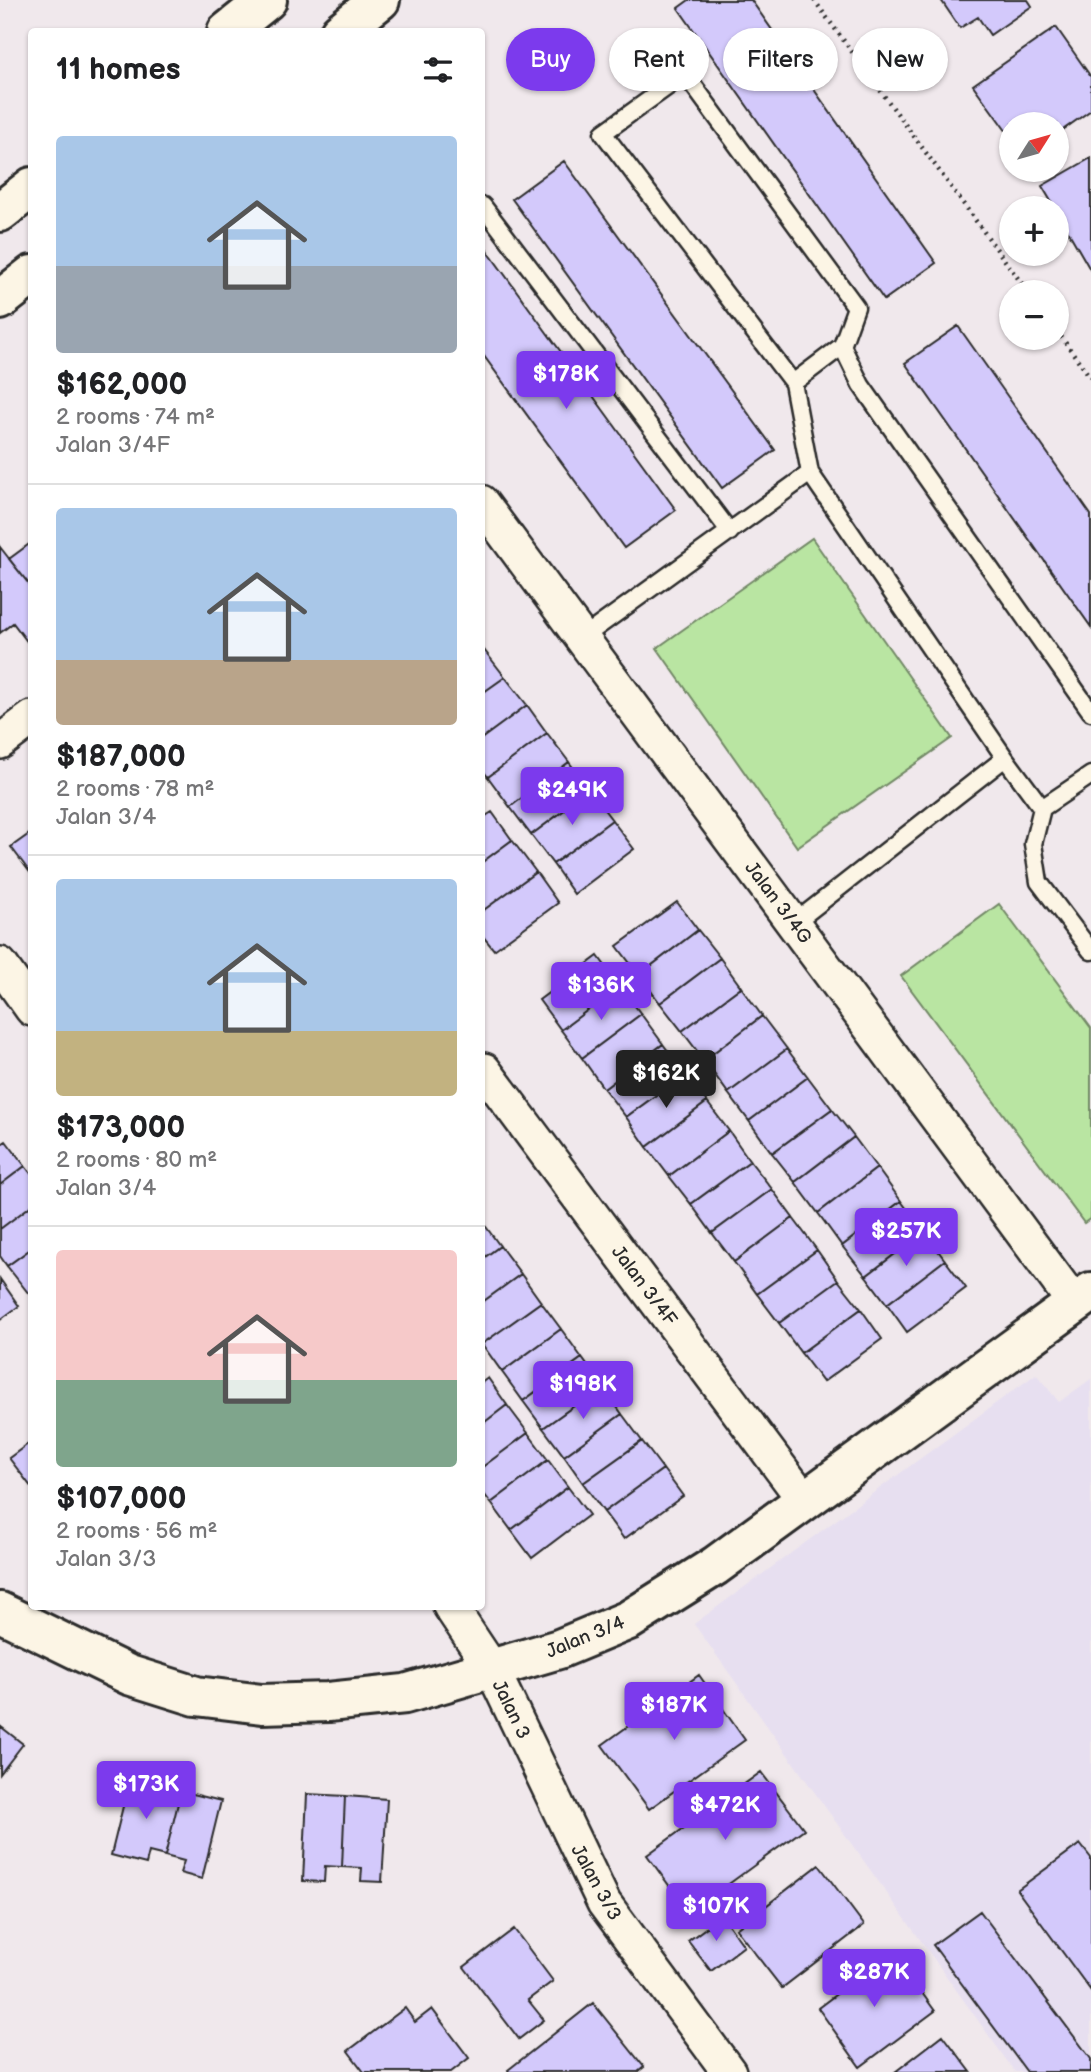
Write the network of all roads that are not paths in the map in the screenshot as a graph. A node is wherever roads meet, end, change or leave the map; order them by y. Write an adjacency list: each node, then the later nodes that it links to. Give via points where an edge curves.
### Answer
1 (267, 0): 3 (street)
2 (380, 0): 4 (street)
3 (232, 28)
4 (345, 28)
5 (28, 186): 7 (street)
6 (28, 188): 9 (street)
7 (0, 190)
8 (485, 209): 16 (lane)
9 (0, 212)
10 (28, 278): 11 (street)
11 (0, 300)
12 (842, 346): 13 (lane); 13 (lane, via 856,307 685,74 603,133); 18 (lane, via 861,386)
13 (793, 383): 14 (lane)
14 (810, 473): 16 (lane); 21 (lane)
15 (485, 507): 17 (street, Jalan 3/4G)
16 (730, 532): 17 (lane)
17 (582, 638): 24 (street, Jalan 3/4G)
18 (1091, 712)
19 (28, 721): 20 (street)
20 (0, 742)
21 (1005, 758): 23 (lane); 24 (lane)
22 (1091, 775): 23 (lane)
23 (1042, 808): 25 (lane, via 1033,844 1039,882)
24 (794, 923): 29 (street, Jalan 3/4G)
25 (1091, 951)
26 (0, 964): 27 (street)
27 (28, 1003)
28 (485, 1071): 30 (street, Jalan 3/4F)
29 (1083, 1298): 30 (street, Jalan 3/4)
30 (805, 1501): 33 (street, Jalan 3/4, via 629,1620 559,1649)
31 (453, 1610): 33 (street, Jalan 3)
32 (0, 1612): 33 (street, Jalan 3/4, via 129,1675 195,1696 262,1704 405,1694)
33 (492, 1669): 34 (street, Jalan 3)
34 (532, 1750): 35 (street, Jalan 3/3, via 604,1903)
35 (729, 2072)

